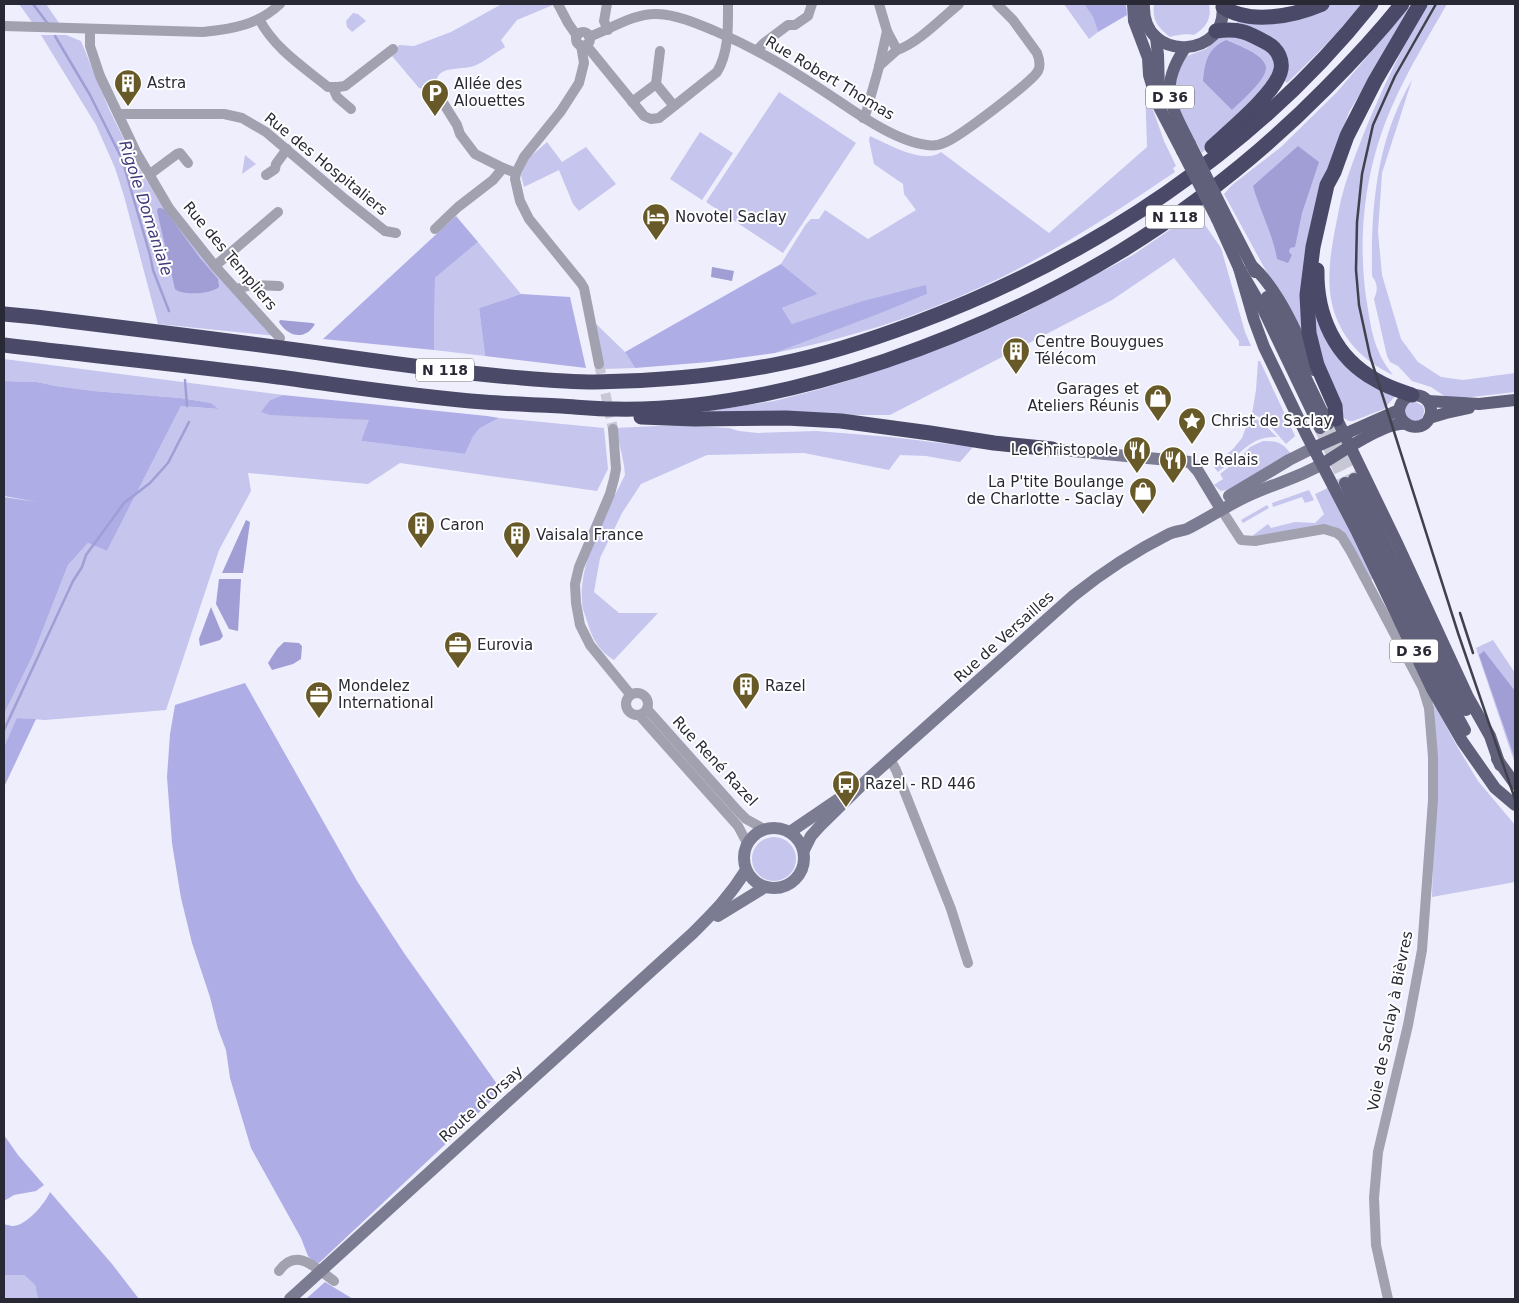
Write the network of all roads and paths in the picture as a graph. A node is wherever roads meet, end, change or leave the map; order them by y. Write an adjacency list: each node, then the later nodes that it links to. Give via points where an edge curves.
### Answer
1 (280, 4): 16 (street)
2 (558, 4): 24 (street, via 568,23)
3 (607, 4): 19 (street, via 604,21)
4 (728, 4): 22 (street)
5 (812, 4): 27 (street, via 808,16 795,25 788,25)
6 (879, 4): 20 (street)
7 (959, 4): 28 (street, via 917,39)
8 (998, 4): 38 (street, Rue Robert Thomas, via 1037,53 1038,70 1033,77 961,133 937,145 916,143)
9 (1133, 4): 39 (main road, via 1134,21 1148,58 1154,92)
10 (1144, 4): 23 (main road, via 1146,21)
11 (1322, 4): 15 (highway, via 1286,15 1267,16 1242,16)
12 (1371, 4): 48 (highway, N 118, via 1294,89 1224,150)
13 (1402, 4): 64 (highway, N 118, via 1351,64 1287,128 1248,161 1129,247 1042,296 938,342 859,370 803,385 712,403)
14 (1420, 4): 44 (highway, via 1382,67 1354,122)
15 (1223, 5): 21 (main road)
16 (259, 19): 18 (street, via 233,29 203,32); 32 (street, via 277,46)
17 (4, 26): 18 (street)
18 (90, 29): 37 (street, Rue des Templiers, via 90,46)
19 (608, 30): 22 (street, Rue Robert Thomas, via 630,20 656,14 677,16); 24 (street, Rue Robert Thomas)
20 (887, 31): 28 (street); 30 (street)
21 (1216, 32): 25 (main road, via 1202,44); 48 (highway, via 1233,29 1272,46 1281,61 1280,72 1261,100 1181,176)
22 (728, 37): 27 (street, Rue Robert Thomas); 35 (street, via 717,72)
23 (1156, 37): 25 (main road, via 1164,44); 39 (main road, D 36, via 1159,89)
24 (584, 41): 34 (street); 45 (street, via 584,64 579,83 524,157)
25 (1185, 48): 40 (main road, D 36, via 1172,74 1169,95)
26 (393, 49): 32 (street, via 350,83)
27 (757, 50): 38 (street, Rue Robert Thomas)
28 (897, 50): 30 (street)
29 (660, 51): 31 (street)
30 (879, 67): 38 (street)
31 (656, 84): 34 (street); 35 (street)
32 (333, 88): 36 (street, via 337,98)
33 (437, 93): 43 (street, via 471,150)
34 (632, 102): 35 (street, via 651,119 658,118)
35 (674, 106)
36 (351, 109)
37 (118, 114): 41 (street, Rue des Hospitaliers, via 224,114 262,129); 46 (street, Rue des Templiers)
38 (863, 118)
39 (1171, 128): 40 (main road, D 36)
40 (1186, 148): 53 (main road, D 36, bridge)
41 (287, 149): 47 (street, via 275,169); 51 (street, Rue des Hospitaliers, via 385,231)
42 (188, 163): 46 (street, via 180,153)
43 (503, 168): 45 (street); 50 (street)
44 (1334, 172): 60 (highway, via 1317,269 1322,314 1333,338 1358,368 1380,383); 67 (highway, via 1327,185 1313,247 1306,309 1312,349 1335,406)
45 (516, 173): 59 (street, via 517,191 529,219 584,288)
46 (150, 174): 52 (street, Rue des Templiers, via 169,208)
47 (266, 175)
48 (1181, 182): 56 (highway, N 118, via 1099,238 1006,286 950,310 876,338 815,356 701,377 590,382 504,376)
49 (278, 212): 52 (street)
50 (435, 229)
51 (396, 233)
52 (214, 266): 55 (street, Rue des Templiers)
53 (1245, 267): 67 (main road, D 36, via 1263,309); 67 (main road, D 36, via 1262,275 1287,316); 72 (main road, D 36, via 1254,320 1264,348)
54 (279, 286): 55 (street, via 252,285)
55 (236, 289): 57 (street, Rue des Templiers)
56 (4, 314)
57 (280, 338)
58 (4, 345): 64 (highway, N 118, via 465,400)
59 (599, 364)
60 (1412, 395): 62 (main road); 65 (main road, via 1404,399)
61 (1515, 400): 63 (main road)
62 (1428, 401): 63 (main road); 66 (main road, via 1431,409)
63 (1479, 404): 66 (main road)
64 (601, 408): 73 (highway, via 618,416 841,421)
65 (1398, 410): 68 (main road); 70 (main road)
66 (1429, 418): 68 (main road, via 1418,427)
67 (1328, 423): 70 (main road, D 36)
68 (1406, 424): 71 (main road, via 1394,424)
69 (613, 429): 76 (street, Rue René Razel, via 614,479 579,567 576,603 580,625 590,645)
70 (1344, 434): 71 (main road, D 36); 72 (main road)
71 (1351, 447): 74 (main road); 79 (main road, D 36, via 1468,697 1490,736)
72 (1313, 448): 74 (main road, D 36); 75 (main road, Rue de Versailles)
73 (1054, 450): 75 (main road, via 1190,462)
74 (1322, 464): 75 (main road, Rue de Versailles, via 1300,476); 82 (main road, D 36, via 1446,715 1495,788)
75 (1219, 506): 78 (main road, Rue de Versailles, via 1181,523 1172,533 1116,564 1073,596); 95 (street, Voie de Saclay à Bièvres, via 1241,540 1255,541 1324,529 1342,537 1423,688 1430,708 1433,800 1422,950 1378,1152 1374,1198 1376,1245)
76 (630, 694): 77 (street, Rue René Razel, via 638,692 644,695 648,703); 77 (street, Rue René Razel, via 626,700 630,713)
77 (643, 712): 83 (street, Rue René Razel, via 746,819); 85 (street, Rue René Razel, via 738,826)
78 (890, 759): 80 (main road, Rue de Versailles); 90 (street, via 948,900)
79 (1500, 765): 81 (main road, D 36); 82 (main road, D 36, via 1443,668 1350,481 1451,705)
80 (868, 779): 84 (main road, Rue de Versailles); 86 (main road, Rue de Versailles, via 820,826)
81 (1515, 784)
82 (1515, 804)
83 (764, 829): 84 (main road, via 781,828); 85 (main road)
84 (790, 832): 86 (main road)
85 (747, 843): 87 (main road, via 744,856)
86 (804, 850): 88 (main road, via 804,866 796,880 781,888)
87 (746, 870): 88 (main road, via 750,877); 89 (main road, Route d'Orsay, via 726,900)
88 (765, 887): 89 (main road, Route d'Orsay)
89 (693, 933): 92 (main road, Route d'Orsay)
90 (968, 963)
91 (279, 1271): 92 (street, via 291,1261 302,1259)
92 (321, 1272): 93 (street); 94 (main road, Route d'Orsay)
93 (334, 1281)
94 (290, 1299)
95 (1388, 1299)

